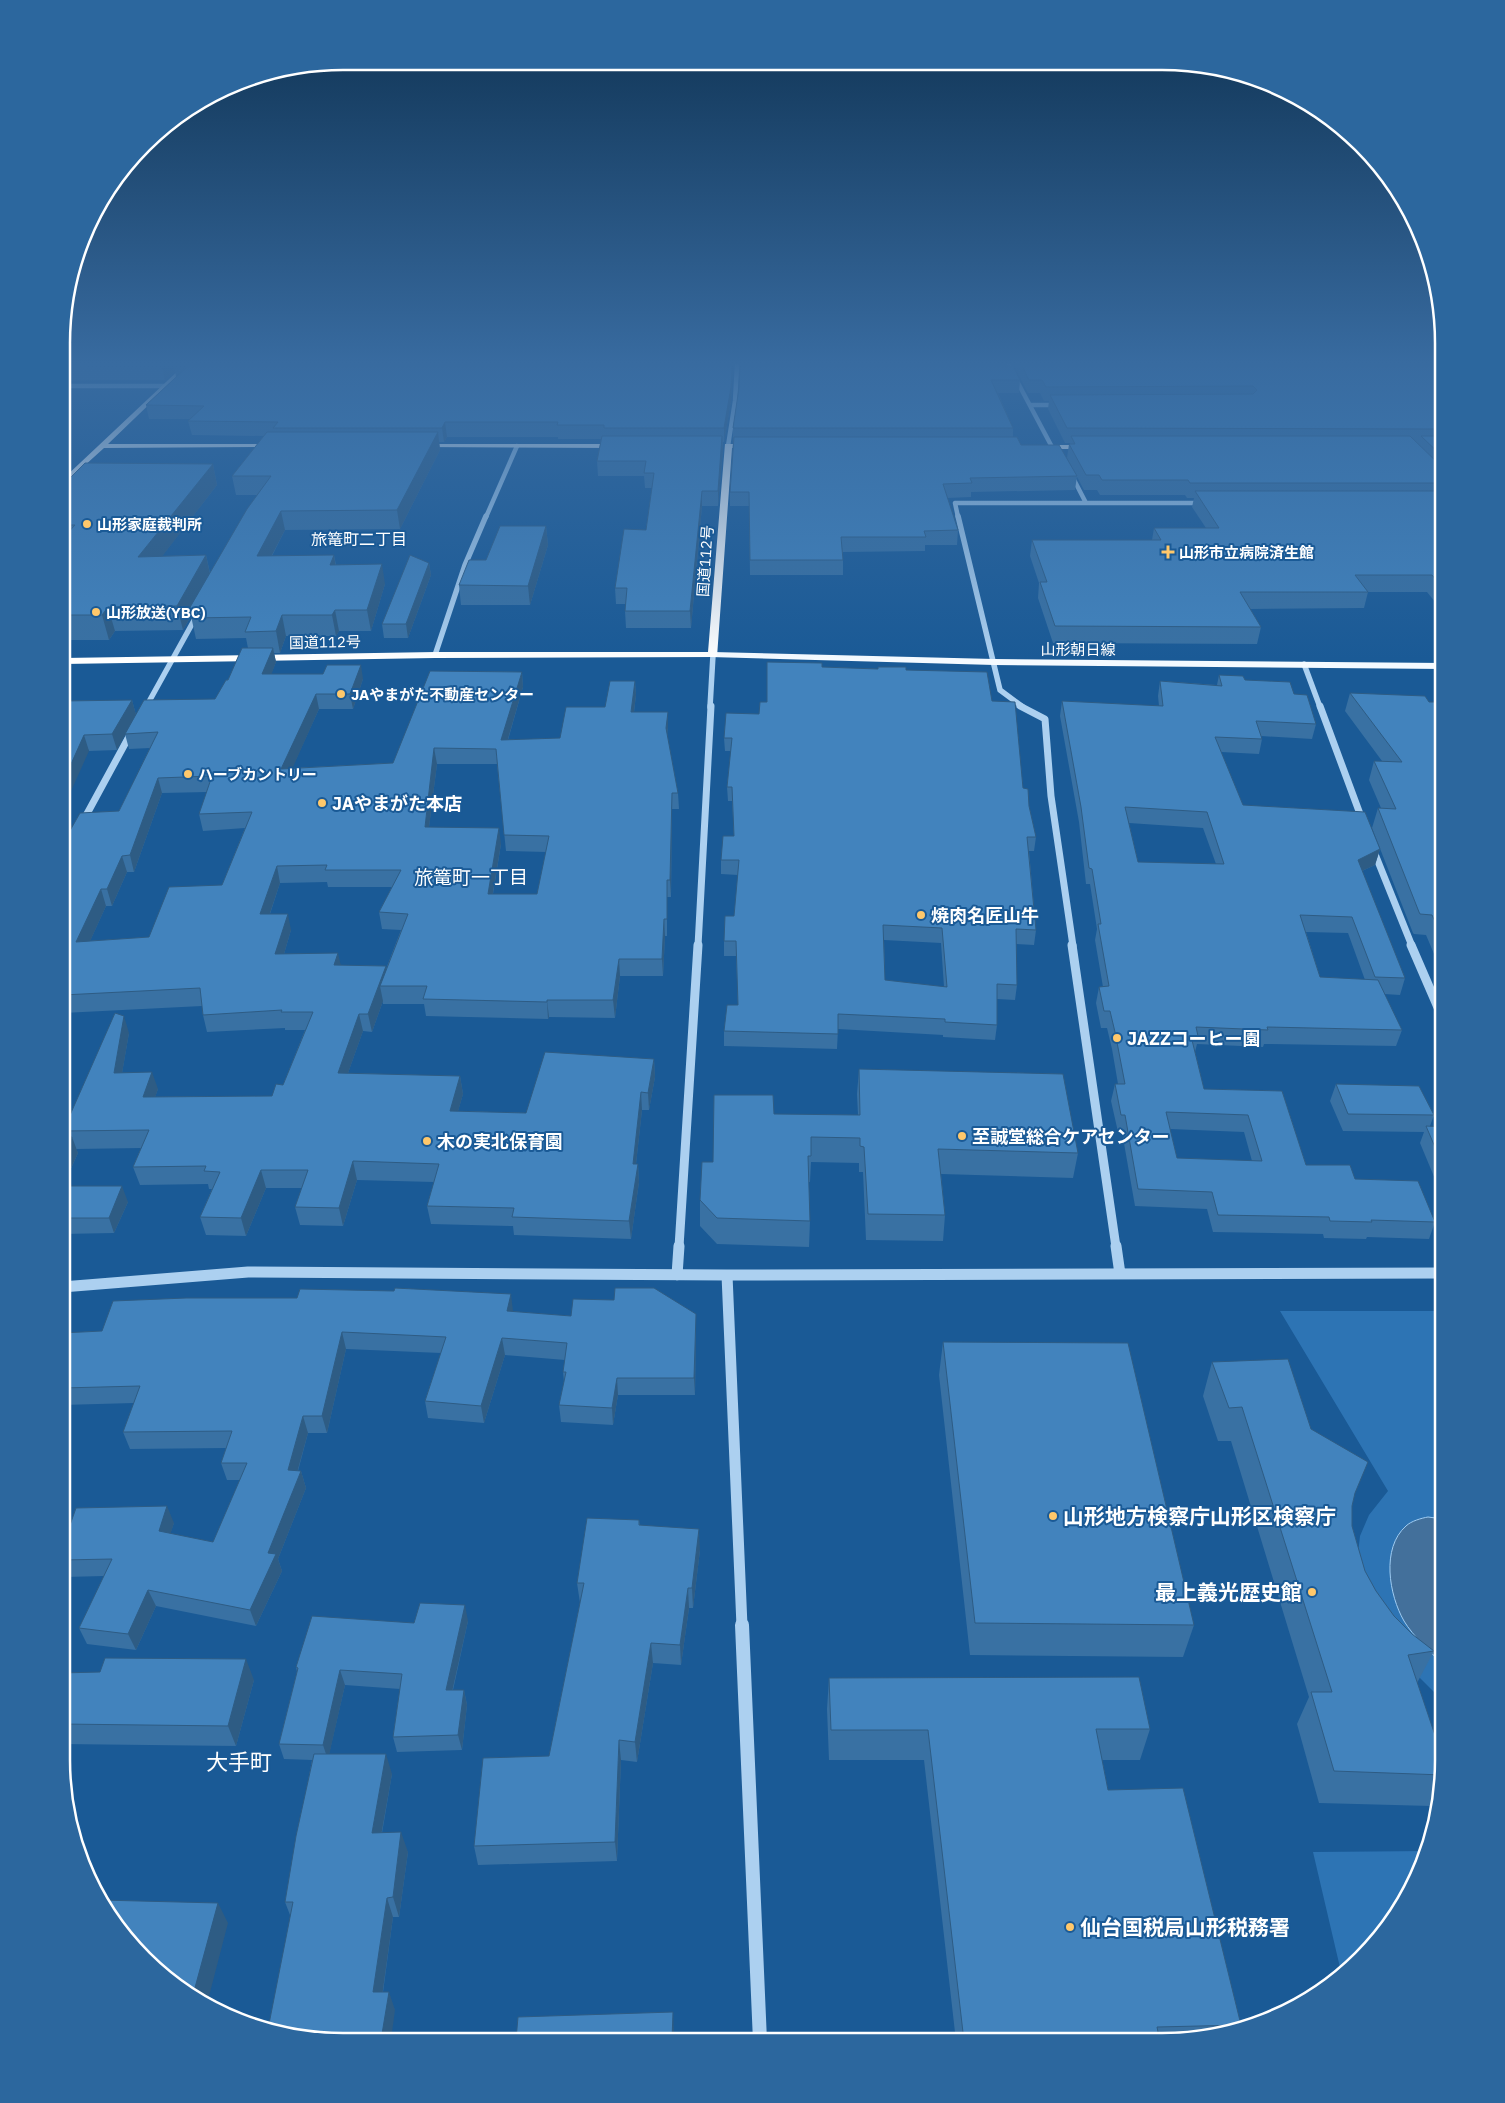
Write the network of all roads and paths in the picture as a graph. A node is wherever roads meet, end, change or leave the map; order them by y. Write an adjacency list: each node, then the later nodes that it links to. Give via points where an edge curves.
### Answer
1 (82, 464): 5 (main road)
2 (509, 464): 9 (street, via 465,565)
3 (722, 464): 10 (highway, 国道112号)
4 (1068, 469): 6 (street)
5 (70, 476)
6 (1086, 503): 7 (street); 13 (street, via 955,503)
7 (1215, 503)
8 (200, 610): 11 (street)
9 (435, 655): 10 (highway, 国道112号); 11 (highway, 国道112号)
10 (713, 655): 13 (main road, 山形朝日線); 24 (street, via 701,904)
11 (173, 659): 12 (highway, 国道112号); 16 (street)
12 (70, 661)
13 (994, 662): 14 (main road, 山形朝日線); 23 (street, via 1000,690 1009,701 1045,719 1051,796)
14 (1304, 664): 15 (main road, 山形朝日線); 19 (street)
15 (1435, 666)
16 (141, 717)
17 (136, 725): 18 (street)
18 (78, 829)
19 (1366, 829)
20 (1369, 838): 21 (street)
21 (1435, 999)
22 (1435, 1273): 23 (street)
23 (1120, 1274): 25 (street)
24 (676, 1275): 25 (street); 26 (street, via 248,1272)
25 (727, 1275): 27 (street)
26 (70, 1286)
27 (760, 2033)

